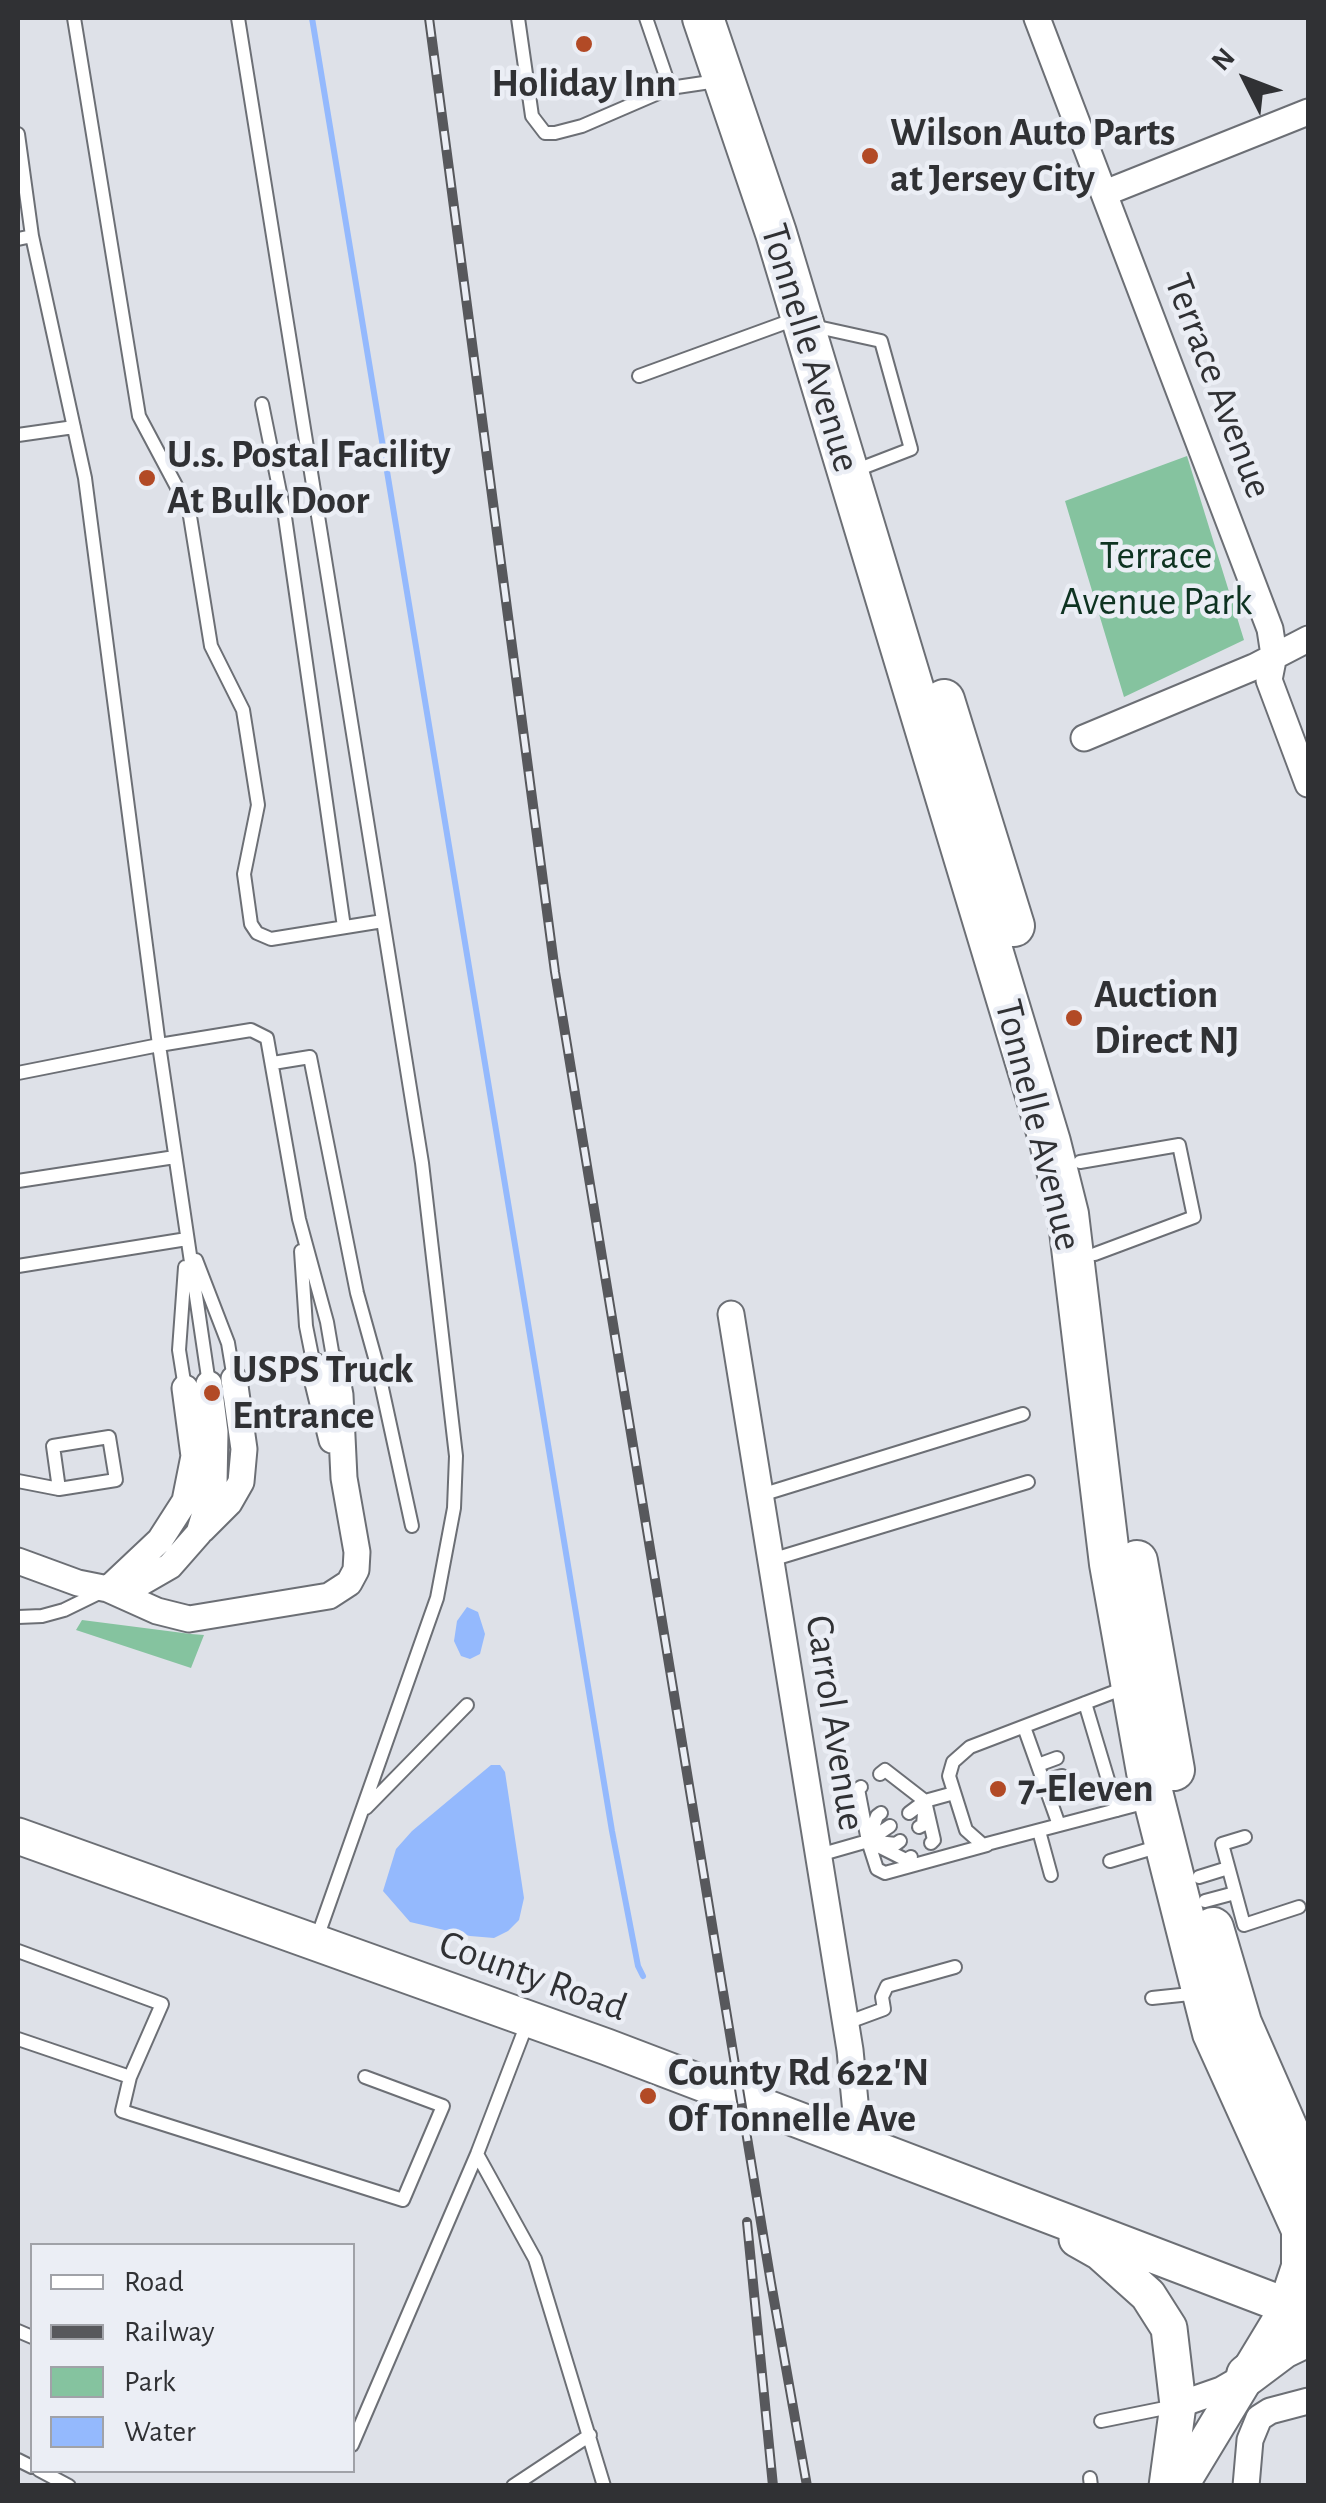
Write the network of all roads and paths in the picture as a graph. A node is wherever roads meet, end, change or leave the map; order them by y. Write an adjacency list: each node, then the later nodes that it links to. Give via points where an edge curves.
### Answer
1 (74, 18): 25 (lane, via 139,416 190,510 211,646 243,710 258,805 244,874 251,924 272,939)
2 (238, 18): 24 (lane)
3 (518, 18): 9 (lane, via 532,116 545,132 582,126)
4 (646, 18): 9 (lane)
5 (703, 18): 8 (highway, Tonnelle Avenue)
6 (720, 18): 15 (highway, Tonnelle Avenue)
7 (1036, 18): 12 (street, Terrace Avenue)
8 (724, 80): 9 (lane); 15 (highway, Tonnelle Avenue)
9 (670, 88)
10 (1308, 112): 12 (street)
11 (18, 134): 13 (lane)
12 (1104, 193): 21 (street, Terrace Avenue)
13 (32, 236): 14 (lane); 18 (lane)
14 (18, 239)
15 (812, 323): 16 (lane); 30 (highway, Tonnelle Avenue, via 970,777); 49 (highway, Tonnelle Avenue, via 1068,1214)
16 (639, 376)
17 (262, 404): 25 (lane, via 285,517)
18 (74, 427): 19 (lane); 26 (lane)
19 (18, 435)
20 (1308, 640): 21 (street)
21 (1274, 654): 22 (street); 23 (street, Terrace Avenue, via 1269,680)
22 (1084, 738)
23 (1308, 784)
24 (383, 920): 25 (lane); 66 (lane, via 422,1163 456,1456 437,1598)
25 (344, 928)
26 (159, 1046): 27 (lane, via 251,1030 270,1043); 28 (lane); 29 (lane)
27 (273, 1063): 32 (lane); 44 (lane, via 310,1057)
28 (18, 1073)
29 (176, 1156): 31 (lane); 33 (lane)
30 (1080, 1162): 34 (highway, Tonnelle Avenue); 34 (lane, via 1179,1145 1194,1217)
31 (18, 1182)
32 (299, 1218): 37 (lane, via 327,1322); 37 (lane, via 306,1326)
33 (188, 1239): 35 (lane); 38 (lane); 38 (lane, via 228,1343); 38 (lane, via 179,1350)
34 (1096, 1254): 83 (highway, Tonnelle Avenue, via 1137,1562 1174,1772)
35 (18, 1266)
36 (731, 1314): 43 (street, Carrol Avenue)
37 (324, 1364): 47 (street, via 340,1395 357,1562 342,1588 329,1596 200,1618 179,1618)
38 (209, 1384): 47 (street, via 184,1501 160,1540); 47 (street, via 216,1469 199,1533 153,1578)
39 (1023, 1414): 43 (lane)
40 (18, 1481): 42 (lane)
41 (1028, 1482): 45 (lane)
42 (59, 1489): 42 (lane, via 116,1480 109,1436 53,1446 63,1464)
43 (761, 1495): 45 (street, Carrol Avenue)
44 (412, 1526)
45 (771, 1560): 79 (street, Carrol Avenue)
46 (18, 1561): 47 (street)
47 (108, 1589): 48 (lane, via 64,1610)
48 (18, 1616)
49 (1129, 1686): 50 (lane); 64 (highway, Tonnelle Avenue)
50 (1085, 1703): 52 (lane); 64 (lane, via 1102,1782)
51 (467, 1706): 66 (lane)
52 (1024, 1726): 54 (lane); 59 (lane, via 957,1756 948,1776)
53 (1056, 1758): 54 (lane)
54 (1038, 1765): 57 (lane)
55 (1062, 1776): 57 (lane)
56 (884, 1779): 63 (lane, via 886,1770)
57 (1044, 1781): 61 (lane)
58 (866, 1792): 74 (lane)
59 (954, 1793): 63 (lane); 77 (lane, via 969,1835)
60 (1068, 1793): 61 (lane)
61 (1050, 1798): 69 (lane)
62 (900, 1800): 63 (lane)
63 (925, 1801): 65 (lane); 70 (lane); 76 (lane)
64 (1136, 1805): 69 (lane); 78 (highway, Tonnelle Avenue)
65 (909, 1812)
66 (361, 1813): 85 (lane)
67 (880, 1813): 74 (lane)
68 (890, 1826): 74 (lane)
69 (1060, 1826): 71 (lane)
70 (920, 1827)
71 (1038, 1831): 77 (lane); 82 (lane)
72 (18, 1836): 85 (main road, County Road)
73 (1245, 1837): 83 (lane, via 1222,1844)
74 (868, 1841): 75 (lane); 77 (lane, via 877,1869 885,1873); 79 (lane); 80 (lane, via 906,1860)
75 (900, 1841)
76 (930, 1843)
77 (990, 1844)
78 (1165, 1845): 81 (lane); 88 (highway, Tonnelle Avenue)
79 (818, 1855): 91 (street, Carrol Avenue)
80 (911, 1856)
81 (1110, 1860)
82 (1052, 1876)
83 (1217, 1885): 84 (lane, via 1244,1925); 97 (highway, Tonnelle Avenue, via 1241,2023)
84 (1299, 1907)
85 (316, 1941): 90 (main road, County Road)
86 (18, 1950): 93 (lane, via 162,2004)
87 (955, 1968): 91 (lane, via 887,1986 884,2009)
88 (1202, 1992): 89 (lane); 99 (highway, Tonnelle Avenue, via 1213,2033)
89 (1152, 1998)
90 (528, 2019): 95 (main road, County Road); 96 (lane)
91 (846, 2023): 95 (street, Carrol Avenue)
92 (18, 2039): 93 (lane)
93 (130, 2077): 94 (lane, via 122,2111 403,2200 443,2106)
94 (366, 2077)
95 (859, 2144): 98 (main road, County Road)
96 (477, 2154): 105 (lane, via 535,2259); 106 (lane)
97 (1308, 2176)
98 (1016, 2203): 100 (main road, County Road); 103 (main road, County Road, via 1100,2252 1148,2295 1169,2328)
99 (1305, 2237): 100 (highway)
100 (1302, 2319): 101 (highway, via 1283,2348)
101 (1247, 2375): 103 (street); 112 (main road)
102 (1308, 2401): 113 (street, via 1259,2418)
103 (1178, 2405): 104 (lane); 111 (main road, County Road)
104 (1102, 2421)
105 (590, 2434): 108 (lane); 110 (lane)
106 (355, 2438)
107 (44, 2473): 109 (lane)
108 (515, 2485)
109 (69, 2486)
110 (604, 2486)
111 (1167, 2486)
112 (1180, 2486)
113 (1246, 2486)

